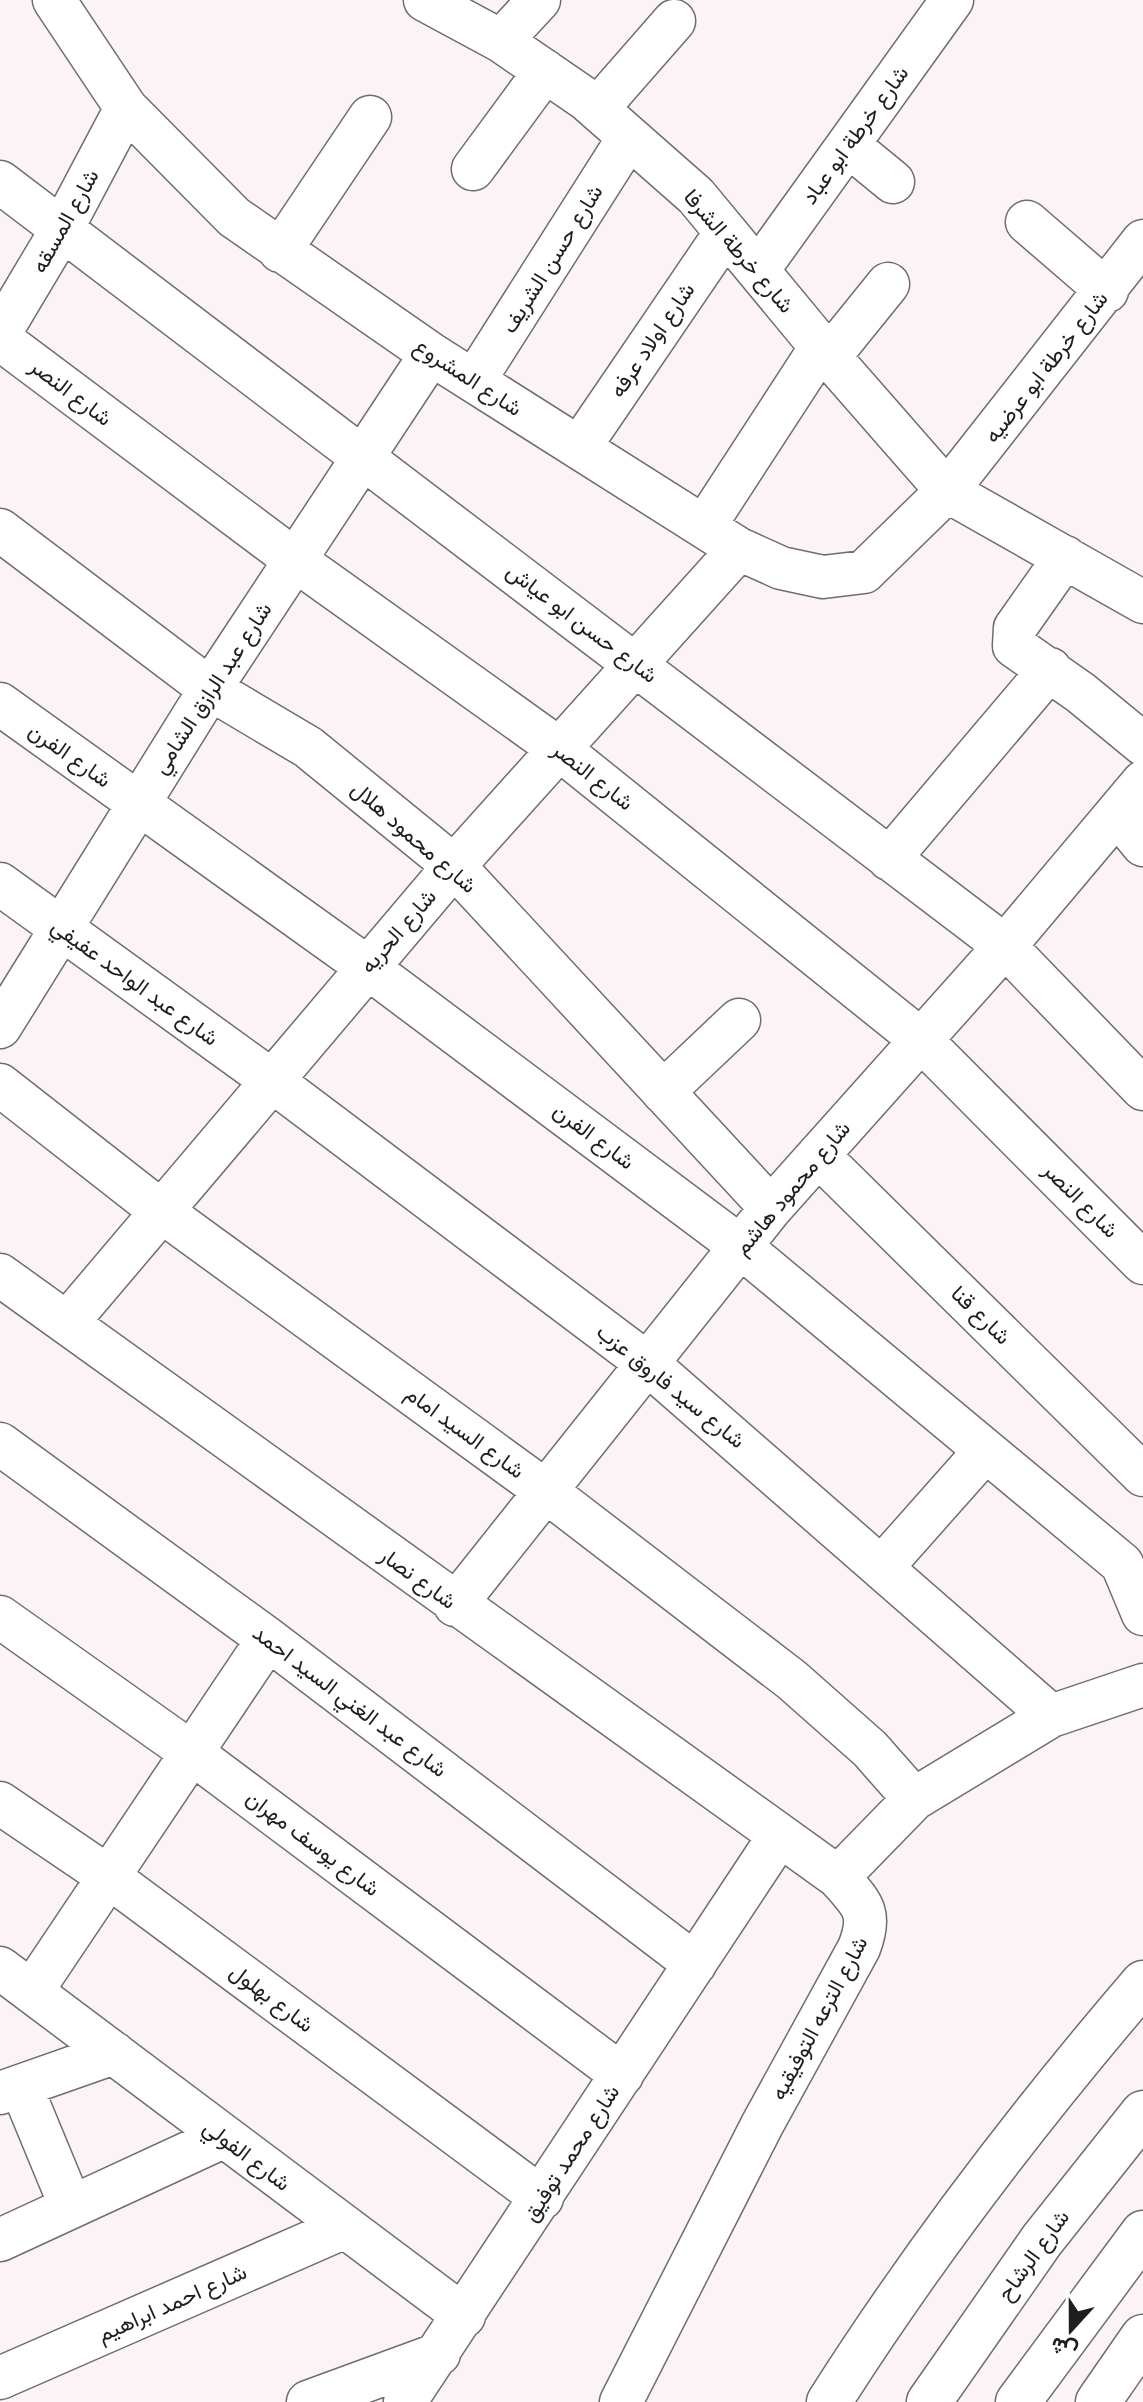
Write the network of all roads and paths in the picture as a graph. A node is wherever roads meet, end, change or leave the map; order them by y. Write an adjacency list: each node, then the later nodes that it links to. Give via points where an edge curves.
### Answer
1 (54, 0): 8 (street, شارع المشروع)
2 (425, 0): 6 (street, شارع خرطة الشرفا)
3 (539, 0): 6 (street)
4 (952, 0): 12 (street, شارع خرطة ابو عباد)
5 (674, 21): 9 (street)
6 (501, 41): 7 (street, شارع خرطة الشرفا)
7 (545, 71): 9 (street, شارع خرطة الشرفا); 13 (street)
8 (126, 108): 17 (street, شارع المسقه); 20 (street, شارع المشروع, via 234,217)
9 (597, 109): 11 (street, شارع خرطة الشرفا)
10 (370, 117): 20 (street)
11 (629, 137): 18 (street, شارع خرطة الشرفا, via 696,196); 27 (street, شارع حسن الشريف)
12 (848, 145): 15 (street); 21 (street, شارع خرطة ابو عباد)
13 (473, 169)
14 (0, 182): 17 (street, شارع حسن ابو عياش)
15 (893, 182)
16 (1027, 222): 23 (street)
17 (62, 229): 24 (street, شارع المسقه); 29 (street, شارع حسن ابو عياش)
18 (726, 232): 21 (street, شارع خرطة الشرفا); 28 (street, شارع اولاد عرفه)
19 (1143, 241): 23 (street, شارع خرطة ابو عرضيه)
20 (280, 251): 26 (street, شارع المشروع)
21 (758, 270): 25 (street, شارع خرطة الشرفا)
22 (888, 284): 25 (street, شارع الحريه)
23 (1107, 291): 30 (street, شارع خرطة ابو عرضيه)
24 (0, 336): 34 (street, شارع النصر)
25 (825, 352): 30 (street, شارع خرطة الشرفا); 32 (street, شارع الحريه)
26 (431, 354): 27 (street, شارع المشروع); 29 (street, شارع عبد الرازق الشامي)
27 (474, 381): 28 (street, شارع المشروع)
28 (579, 448): 32 (street, شارع المشروع)
29 (363, 456): 34 (street, شارع عبد الرازق الشامي); 36 (street, شارع حسن ابو عياش)
30 (947, 491): 32 (street, شارع المشروع, via 864,572 823,577 781,568); 33 (street, شارع خرطة الشرفا)
31 (0, 530): 38 (street, شارع محمود هلال)
32 (721, 538): 36 (street, شارع الحريه)
33 (1065, 557): 35 (street, شارع خرطة الشرفا); 37 (street, via 1011,637 1014,646)
34 (295, 560): 38 (street, شارع عبد الرازق الشامي); 41 (street, شارع النصر)
35 (1143, 602)
36 (634, 663): 41 (street, شارع الحريه); 45 (street, شارع حسن ابو عياش)
37 (1050, 669): 40 (street); 45 (street)
38 (210, 689): 43 (street, شارع عبد الرازق الشامي); 46 (street, شارع محمود هلال, via 308,747)
39 (0, 704): 43 (street, شارع الفرن)
40 (1143, 744)
41 (558, 748): 46 (street, شارع الحريه); 53 (street, شارع النصر)
42 (1130, 798): 44 (street); 49 (street, شارع محمود هاشم)
43 (139, 804): 48 (street, شارع عبد الرازق الشامي); 50 (street, شارع الفرن)
44 (1143, 845)
45 (889, 859): 49 (street, شارع حسن ابو عياش)
46 (454, 866): 50 (street, شارع الحريه); 57 (street, شارع محمود هلال)
47 (0, 884): 48 (street, شارع عبد الواحد عفيفي)
48 (60, 930): 52 (street, شارع عبد الرازق الشامي); 54 (street, شارع عبد الواحد عفيفي)
49 (1005, 946): 53 (street, شارع محمود هاشم); 56 (street, شارع حسن ابو عياش)
50 (367, 967): 54 (street, شارع الحريه); 61 (street, شارع الفرن)
51 (739, 1020): 57 (street)
52 (0, 1027)
53 (921, 1040): 58 (street, شارع محمود هاشم); 62 (street, شارع النصر)
54 (271, 1080): 60 (street, شارع الحريه); 65 (street, شارع سيد فاروق عزب)
55 (0, 1085): 60 (street, شارع السيد امام)
56 (1143, 1089)
57 (663, 1092): 59 (street, شارع محمود هلال)
58 (818, 1155): 59 (street, شارع محمود هاشم); 68 (street, شارع قنا)
59 (771, 1208): 61 (street, شارع محمود هاشم)
60 (161, 1211): 64 (street, شارع الحريه); 69 (street, شارع السيد امام)
61 (741, 1247): 65 (street, شارع محمود هاشم); 67 (street, شارع الفرن)
62 (1143, 1263)
63 (0, 1275): 64 (street, شارع نصار)
64 (67, 1323): 72 (street, شارع نصار)
65 (648, 1364): 69 (street, شارع محمود هاشم); 71 (street, شارع سيد فاروق عزب)
66 (0, 1444): 75 (street, شارع عبد الغني السيد احمد)
67 (985, 1451): 70 (street, شارع الفرن); 71 (street)
68 (1143, 1475)
69 (547, 1492): 72 (street, شارع محمود هاشم); 79 (street, شارع السيد امام, via 792,1680 870,1749)
70 (1132, 1558): 73 (street, شارع الفرن)
71 (883, 1566): 77 (street, شارع سيد فاروق عزب)
72 (455, 1605): 81 (street, شارع نصار)
73 (1143, 1614)
74 (0, 1617): 78 (street, شارع يوسف مهران)
75 (268, 1639): 78 (street, شارع الفولي); 84 (street, شارع عبد الغني السيد احمد)
76 (1143, 1685): 77 (street)
77 (1051, 1716): 79 (street)
78 (192, 1753): 82 (street, شارع الفولي); 88 (street, شارع يوسف مهران)
79 (914, 1799): 83 (street)
80 (0, 1803): 82 (street, شارع بهلول)
81 (779, 1836): 83 (street, شارع نصار); 84 (street, شارع محمد توفيق)
82 (109, 1877): 85 (street, شارع الفولي); 92 (street, شارع بهلول)
83 (838, 1877): 103 (street, شارع الترعه التوفيقيه, via 862,1904 868,1926 859,1948)
84 (695, 1964): 88 (street, شارع محمد توفيق)
85 (16, 1980): 87 (street, شارع الفولي)
86 (1143, 1983): 104 (street, via 981,2181)
87 (114, 2053): 89 (street); 91 (street, شارع الفولي)
88 (622, 2075): 92 (street, شارع محمد توفيق)
89 (10, 2089): 93 (street)
90 (1143, 2113): 105 (street, شارع الرشاح, via 1042,2240)
91 (223, 2137): 93 (street); 94 (street, شارع الفولي)
92 (542, 2198): 97 (street, شارع محمد توفيق)
93 (71, 2207): 96 (street)
94 (343, 2228): 97 (street, شارع الفولي); 100 (street, شارع احمد ابراهيم)
95 (1143, 2233): 106 (street)
96 (0, 2240)
97 (464, 2316): 99 (street, شارع محمد توفيق)
98 (1143, 2337): 107 (street)
99 (439, 2354): 101 (street); 102 (street, شارع محمد توفيق)
100 (0, 2378)
101 (308, 2402)
102 (405, 2402)
103 (621, 2402)
104 (829, 2402)
105 (929, 2402)
106 (1018, 2402)
107 (1098, 2402)

